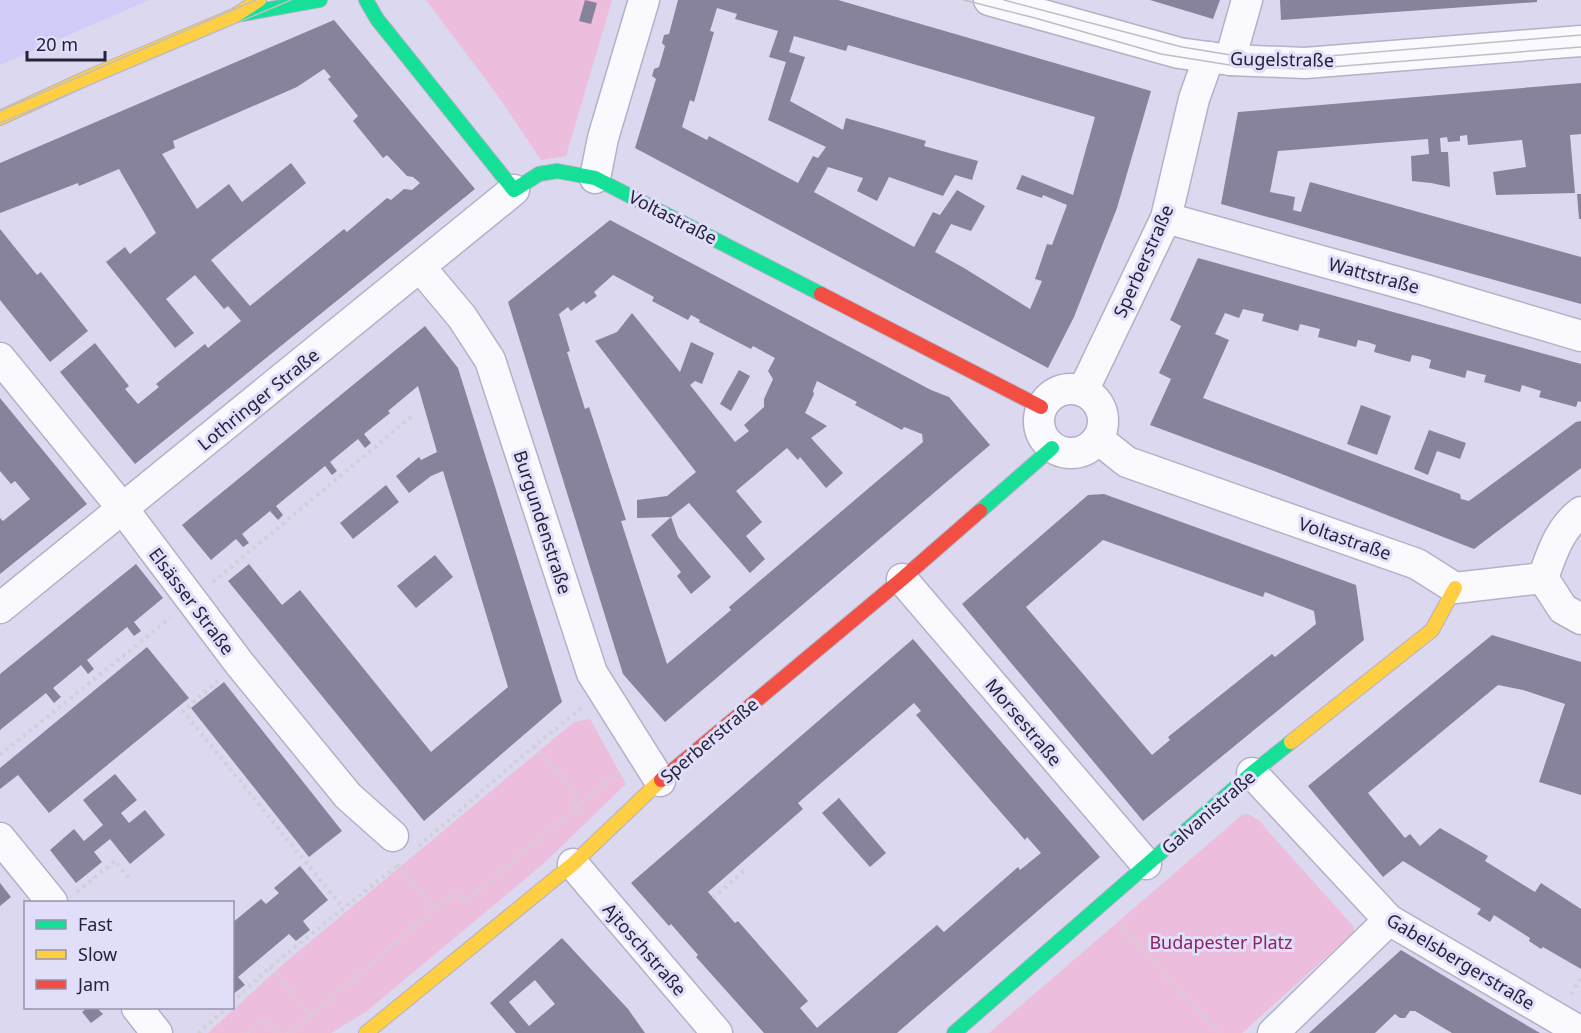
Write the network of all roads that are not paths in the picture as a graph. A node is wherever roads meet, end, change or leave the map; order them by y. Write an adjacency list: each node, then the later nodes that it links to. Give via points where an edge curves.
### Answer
1 (259, 0): 8 (street)
2 (320, 0): 8 (street)
3 (366, 0): 13 (street)
4 (644, 0): 12 (street)
5 (989, 0): 7 (street, Gugelstraße)
6 (1247, 0): 10 (street, Sperberstraße)
7 (1053, 9): 10 (street, Gugelstraße, via 1179,53)
8 (236, 15): 11 (street)
9 (1581, 41): 10 (street, Gugelstraße, via 1305,63)
10 (1219, 59): 14 (street, Sperberstraße, via 1194,99)
11 (0, 118)
12 (595, 178): 13 (street, Voltastraße, via 557,171 539,174); 19 (street, Voltastraße)
13 (514, 190): 15 (street, Lothringer Straße)
14 (1166, 218): 16 (street, Wattstraße); 18 (street, Sperberstraße)
15 (420, 267): 22 (street, Lothringer Straße); 30 (street, Burgundenstraße, via 462,317 490,360 592,673)
16 (1581, 336)
17 (0, 358): 22 (street, Elsässer Straße)
18 (1083, 391): 19 (street, via 1065,388 1052,394); 20 (street, via 1100,407 1103,422)
19 (1041, 407): 21 (street, via 1038,424)
20 (1098, 439): 21 (street, via 1085,451 1066,454); 26 (street, Voltastraße, via 1127,462 1417,564)
21 (1052, 448): 25 (street, Sperberstraße)
22 (123, 509): 27 (street, Lothringer Straße); 31 (street, Elsässer Straße, via 348,796)
23 (1581, 512): 24 (street, via 1558,538)
24 (1543, 578): 26 (street); 28 (street, via 1563,609)
25 (902, 579): 30 (street, Sperberstraße); 34 (street, Morsestraße)
26 (1455, 588): 29 (street, Galvanistraße, via 1432,630)
27 (0, 608)
28 (1581, 619)
29 (1252, 773): 34 (street, Galvanistraße); 36 (street, Gabelsbergerstraße)
30 (660, 781): 33 (street, Sperberstraße)
31 (393, 836)
32 (0, 838): 35 (street)
33 (573, 864): 40 (street, Sperberstraße); 41 (street, Ajtoschstraße)
34 (1146, 864): 42 (street, Galvanistraße)
35 (62, 899)
36 (1389, 920): 38 (street, Gabelsbergerstraße); 43 (street)
37 (138, 1009): 39 (street)
38 (1581, 1032)
39 (158, 1033)
40 (366, 1033)
41 (717, 1033)
42 (954, 1033)
43 (1274, 1033)

